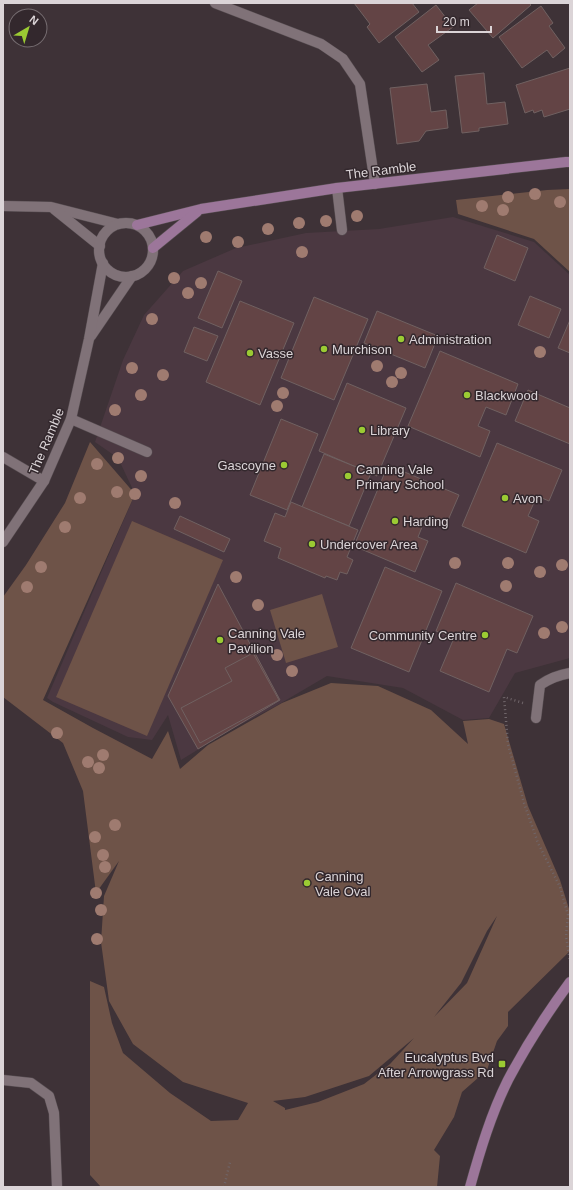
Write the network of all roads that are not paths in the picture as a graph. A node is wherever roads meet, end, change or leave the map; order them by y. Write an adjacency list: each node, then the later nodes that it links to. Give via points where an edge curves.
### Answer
1 (215, 3): 3 (street, via 321,44 343,59 360,84)
2 (569, 161): 3 (street, The Ramble)
3 (375, 184): 4 (street, The Ramble)
4 (337, 188): 7 (street, The Ramble); 10 (street)
5 (3, 206): 6 (street)
6 (51, 207): 8 (street); 11 (street)
7 (201, 209): 9 (street, The Ramble); 12 (street)
8 (118, 224): 9 (street, via 128,223); 11 (street, via 106,232)
9 (136, 226): 12 (street, via 148,235)
10 (342, 230)
11 (100, 246): 13 (street, via 100,258)
12 (153, 248): 14 (street, via 145,269)
13 (103, 263): 14 (street, via 115,274 123,277); 15 (street, The Ramble)
14 (132, 276): 15 (street, The Ramble)
15 (89, 339): 16 (street, The Ramble)
16 (71, 419): 17 (street); 19 (street, The Ramble)
17 (147, 452)
18 (3, 457): 19 (street)
19 (44, 481): 20 (street, The Ramble)
20 (3, 542)
21 (570, 673): 22 (street, via 556,676 540,685)
22 (536, 718)
23 (570, 982): 26 (street, via 532,1038 507,1082 492,1117)
24 (3, 1080): 25 (street, via 31,1082 49,1096 54,1113)
25 (57, 1187)
26 (470, 1187)

